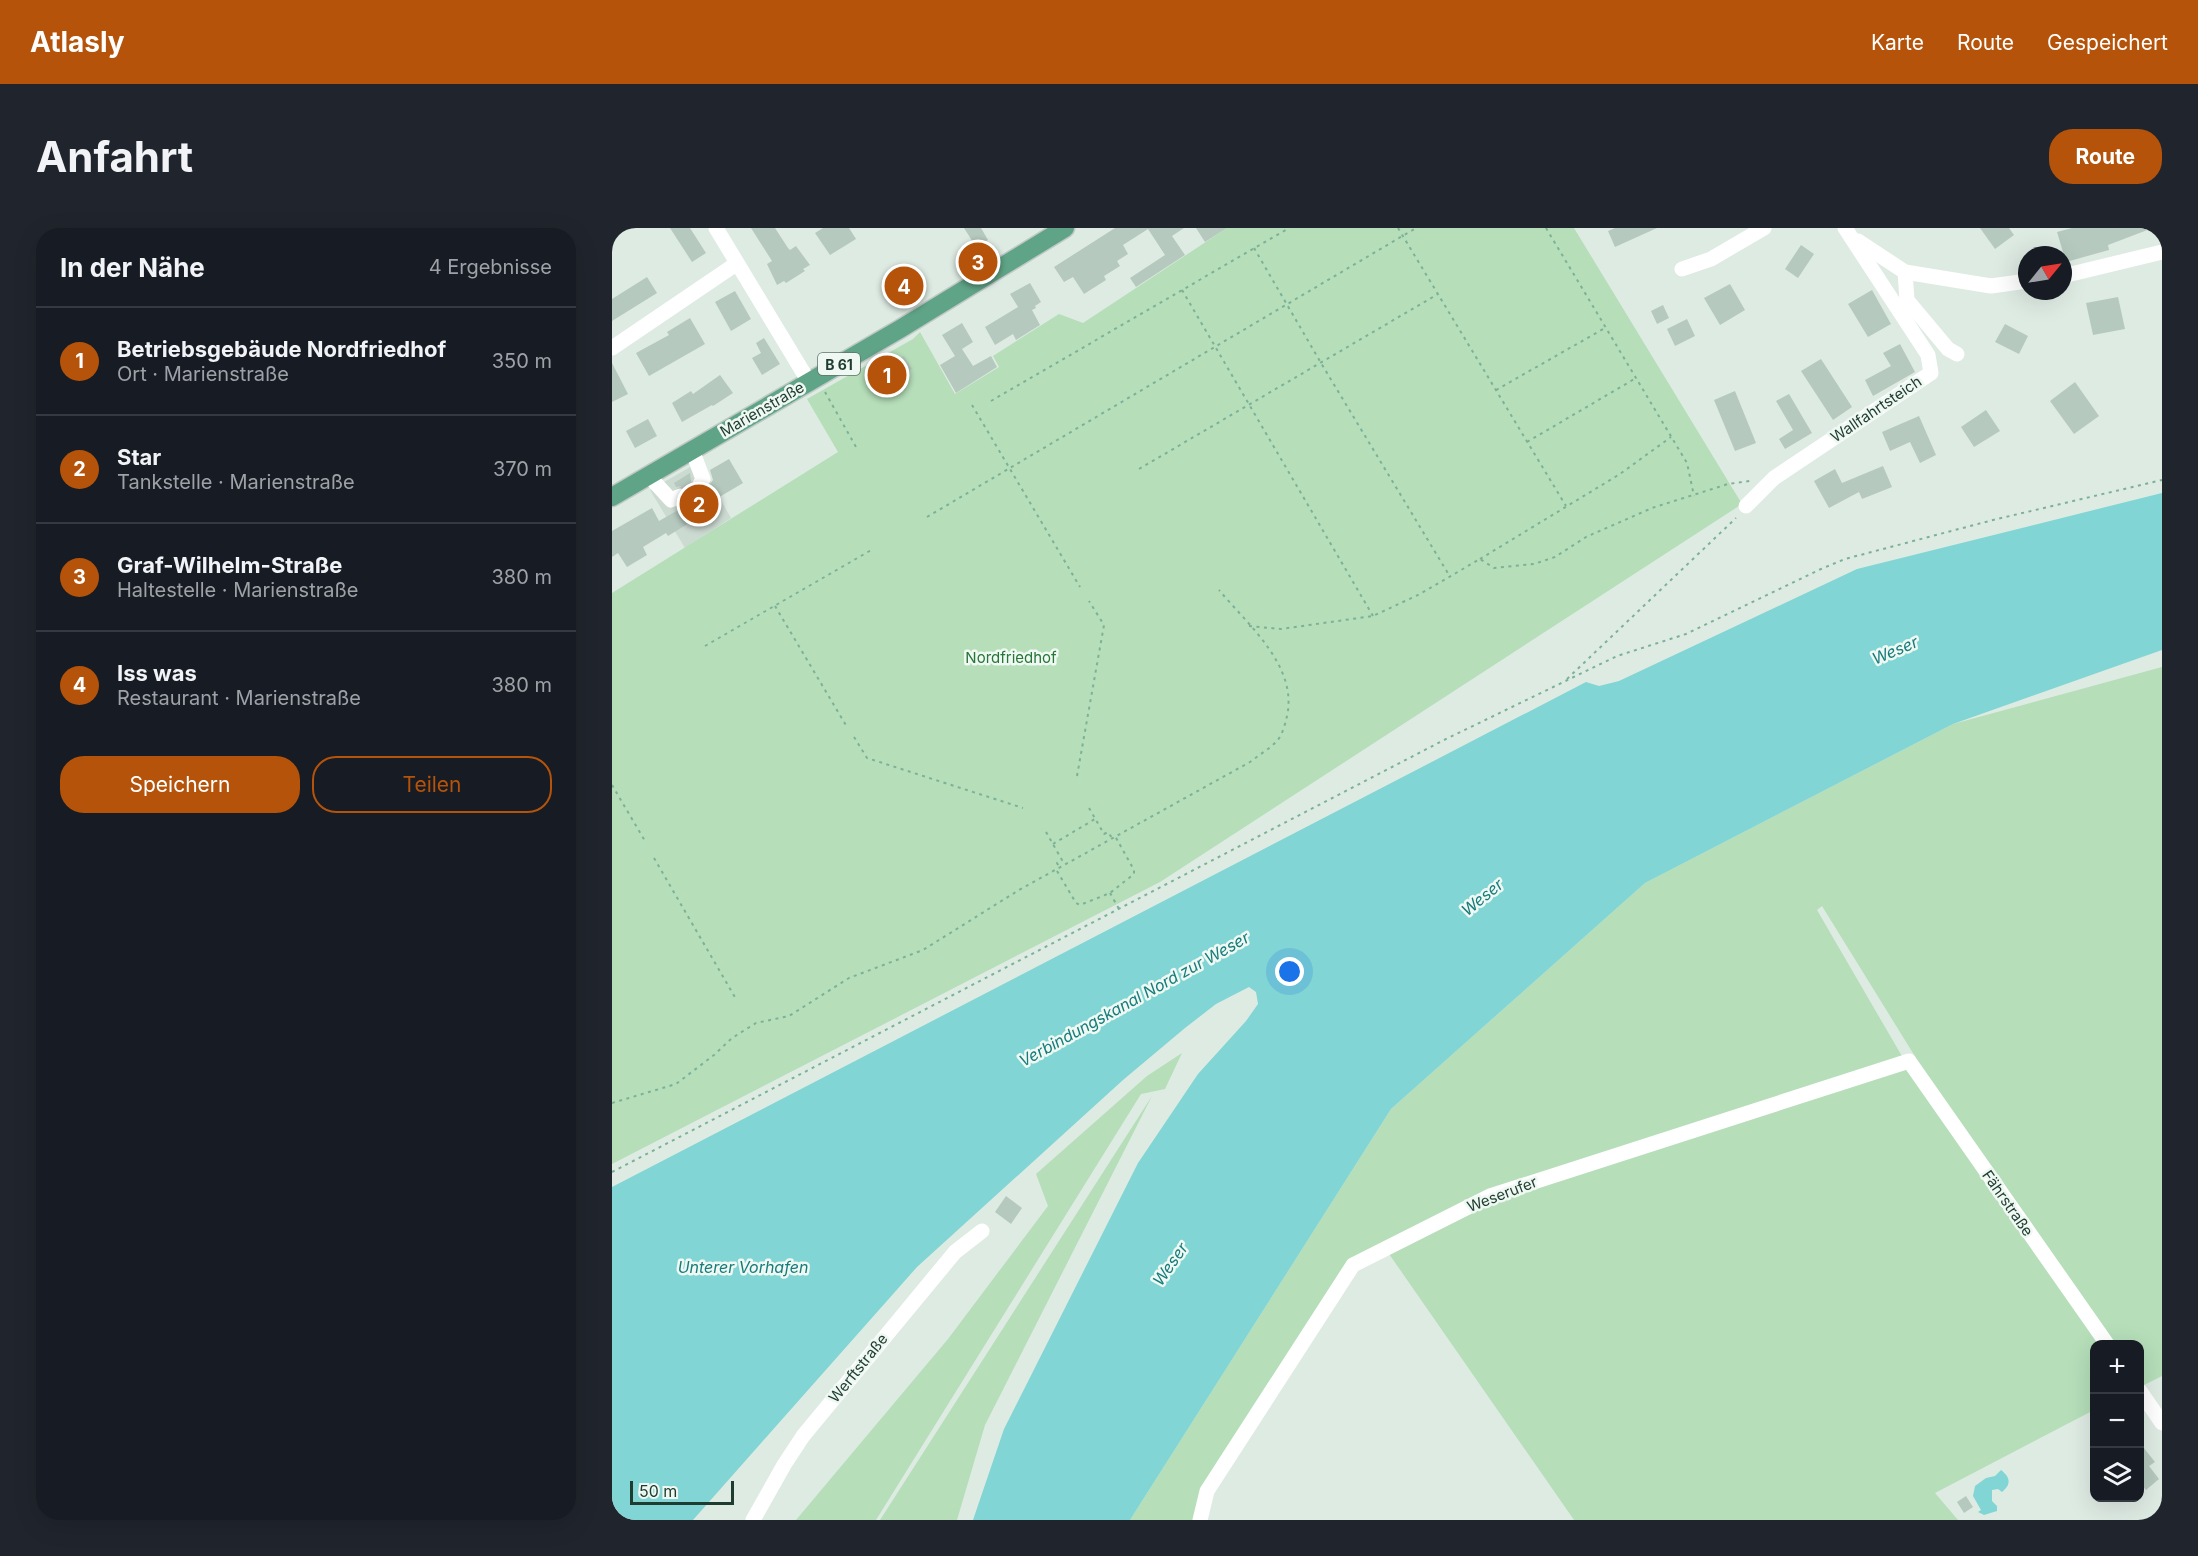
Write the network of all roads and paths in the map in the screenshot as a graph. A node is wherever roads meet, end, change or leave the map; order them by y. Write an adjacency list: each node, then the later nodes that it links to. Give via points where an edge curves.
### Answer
1 (716, 228): 12 (street)
2 (1065, 228): 26 (main road, Marienstraße / B 61)
3 (1289, 228): 10 (path)
4 (1398, 228): 9 (path)
5 (1416, 228): 9 (path)
6 (1546, 228): 20 (path)
7 (1764, 228): 13 (street, via 1711,259)
8 (1849, 232): 14 (street); 38 (street, Wallfahrtsteich, via 1928,355 1931,373)
9 (1403, 236): 18 (path); 19 (path)
10 (1254, 248): 17 (path); 19 (path)
11 (2162, 252): 15 (street)
12 (736, 264): 22 (street); 26 (street)
13 (1682, 269)
14 (1905, 273): 16 (street, via 1991,286); 23 (street, via 1907,300 1948,349)
15 (2072, 274)
16 (2018, 282)
17 (1182, 290): 21 (path); 28 (path)
18 (1438, 294): 24 (path); 27 (path)
19 (1287, 304): 21 (path); 24 (path)
20 (1605, 328): 25 (path); 27 (path)
21 (1215, 347): 30 (path); 35 (path)
22 (612, 348)
23 (1957, 354)
24 (1321, 363): 30 (path); 48 (path)
25 (1636, 378): 31 (path); 32 (path)
26 (815, 384): 33 (path); 34 (main road, Marienstraße / B 61)
27 (1496, 390): 32 (path)
28 (991, 401)
29 (972, 405): 35 (path)
30 (1249, 405): 36 (path); 53 (path)
31 (1671, 437): 40 (path, via 1687,463); 42 (path)
32 (1527, 442): 42 (path)
33 (856, 447)
34 (692, 450): 37 (street); 41 (main road, Marienstraße / B 61, via 666,487)
35 (1010, 468): 44 (path); 49 (path)
36 (1139, 469)
37 (698, 476)
38 (1774, 478): 40 (path, via 1728,484); 43 (street, Wallfahrtsteich)
39 (2162, 480): 56 (path, via 1845,559 1686,634 1617,656)
40 (1694, 496): 47 (path, via 1610,525 1555,557 1534,564 1494,568)
41 (612, 497)
42 (1566, 506): 47 (path)
43 (1746, 506)
44 (927, 517)
45 (1733, 522): 56 (path)
46 (873, 549): 52 (path)
47 (1480, 559): 48 (path)
48 (1449, 576): 53 (path)
49 (1080, 587)
50 (1219, 590): 54 (path)
51 (1089, 601): 59 (path, via 1104,625)
52 (775, 606): 55 (path); 57 (path)
53 (1373, 616): 54 (path, via 1281,629)
54 (1249, 626): 65 (path, via 1278,660 1286,681 1289,708 1278,741 1250,762)
55 (705, 646)
56 (1564, 682): 71 (path)
57 (847, 727)
58 (854, 737): 61 (path, via 867,758)
59 (1077, 776)
60 (612, 784): 66 (path)
61 (1023, 808)
62 (1089, 808): 63 (path)
63 (1095, 819): 65 (path, via 1104,834 1108,832); 67 (path)
64 (1046, 832): 67 (path)
65 (1114, 837): 69 (path); 70 (path, via 1134,874)
66 (645, 842)
67 (1053, 844): 69 (path, via 1062,860 1057,863)
68 (654, 858): 72 (path)
69 (1058, 869): 70 (path, via 1080,905); 74 (path, via 923,950 849,978 789,1016 756,1023 676,1084)
70 (1110, 893): 71 (path)
71 (1119, 909): 75 (path)
72 (736, 999)
73 (1909, 1061): 77 (street, Fährstraße); 81 (street, Weserufer, via 1490,1196 1353,1265 1207,1491)
74 (612, 1103)
75 (612, 1173)
76 (982, 1231): 80 (street, Werftstraße, via 955,1252 803,1436)
77 (2104, 1340)
78 (2141, 1394): 79 (street)
79 (2162, 1423)
80 (753, 1520)
81 (1200, 1520)

